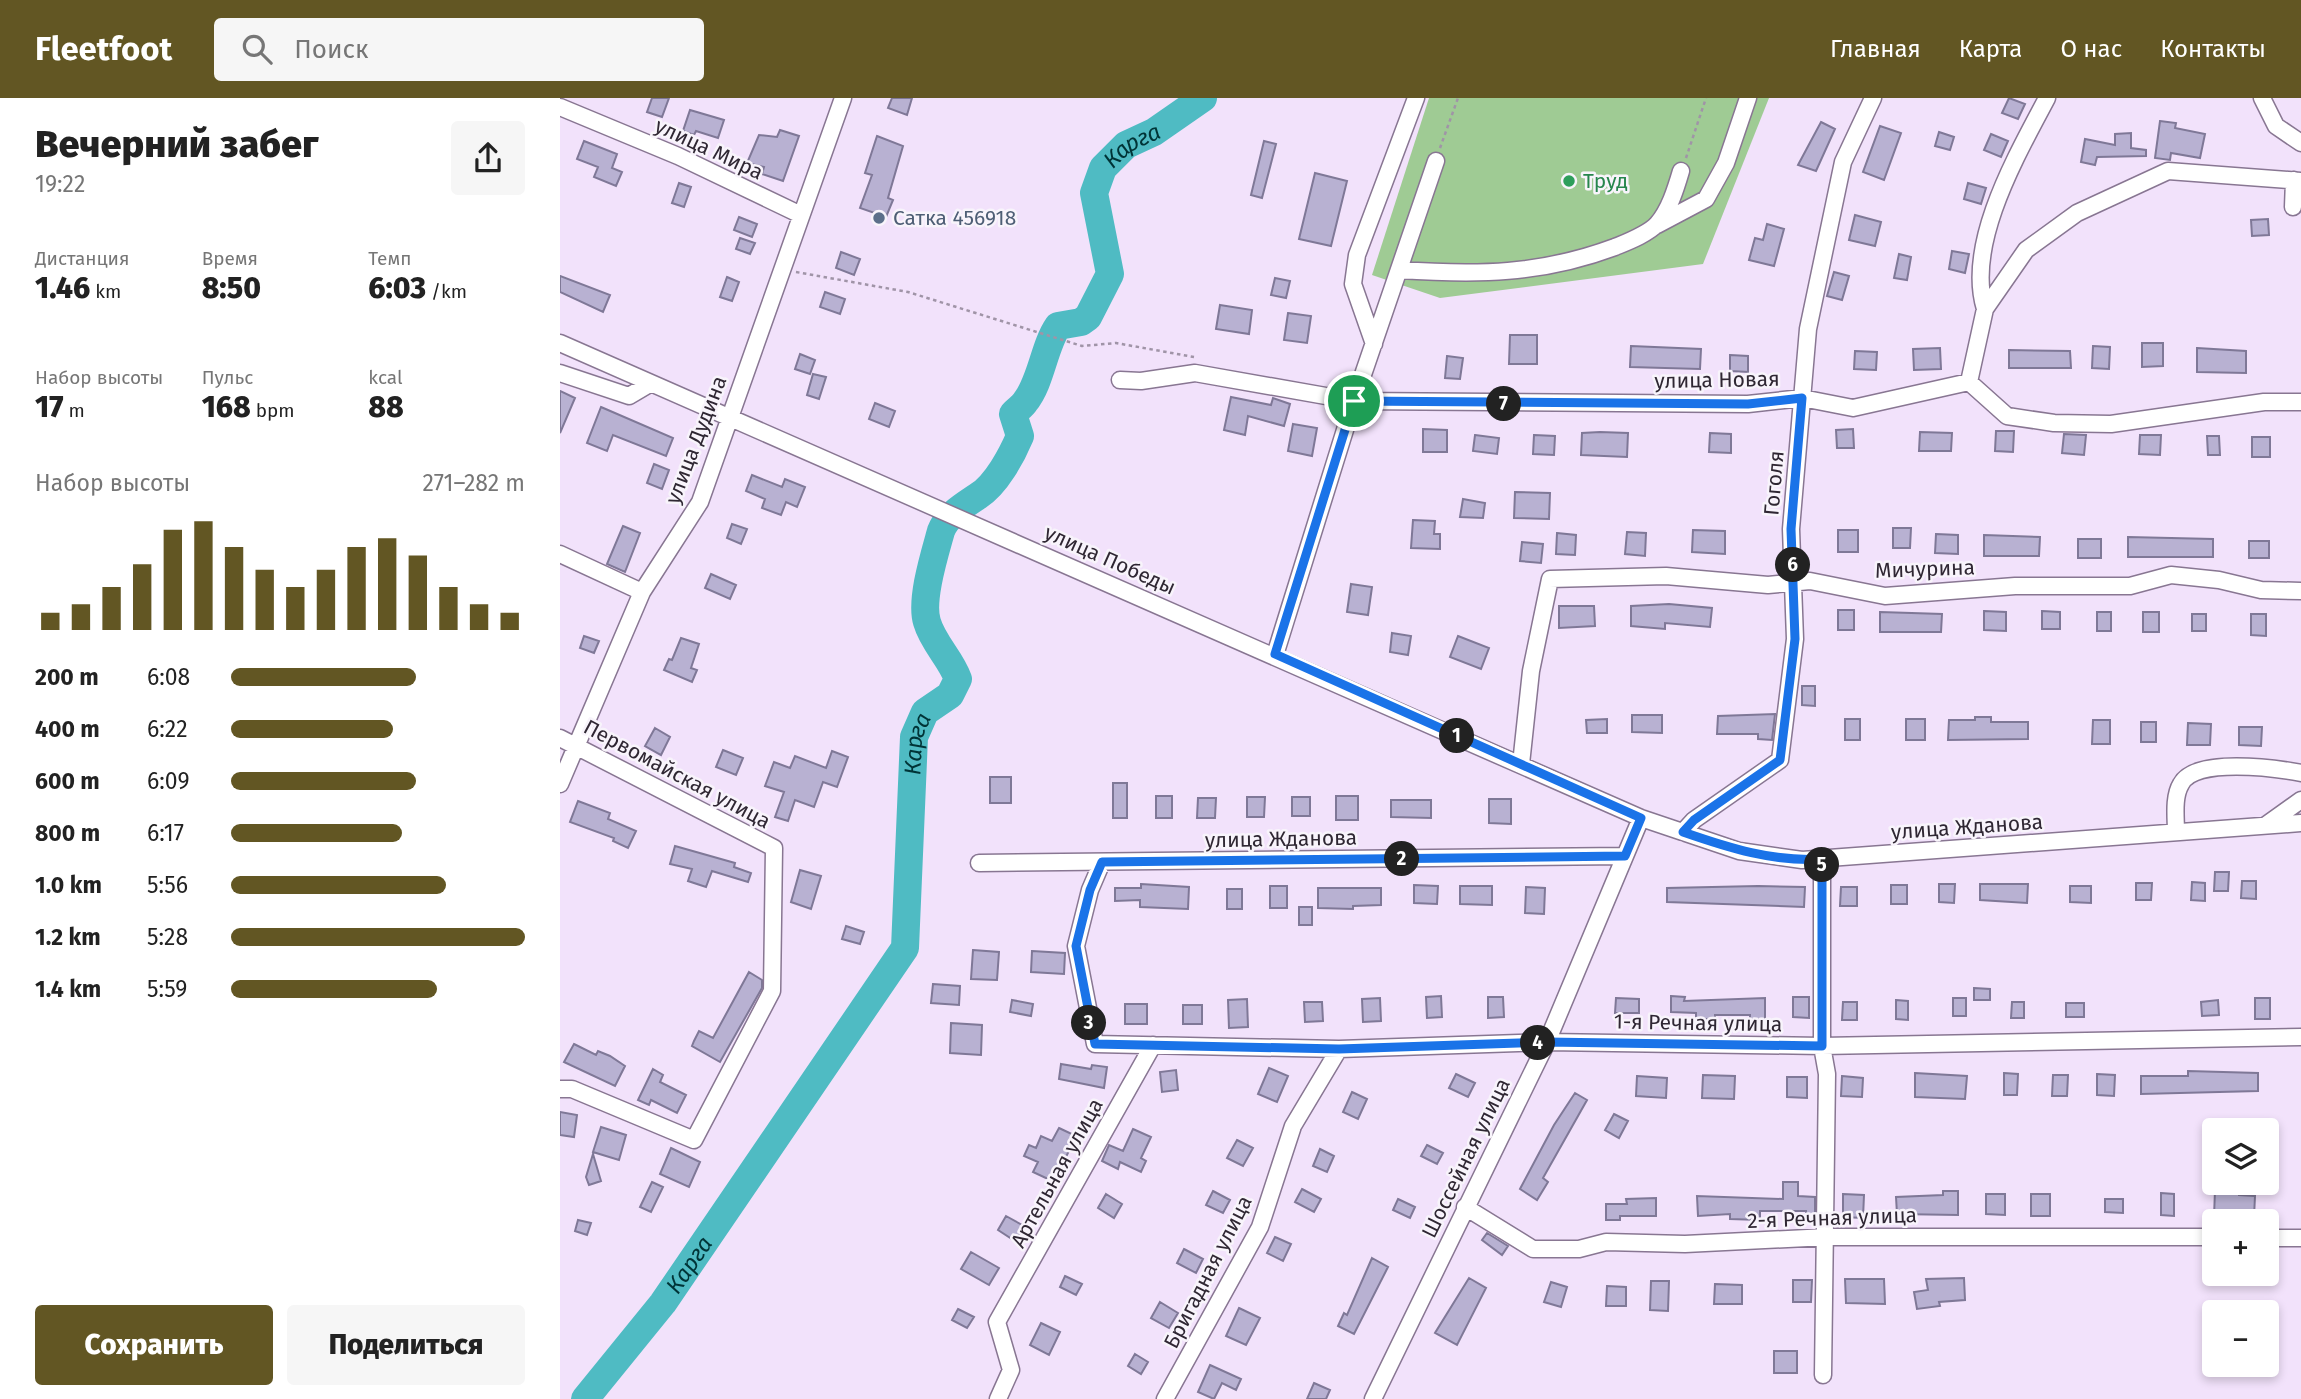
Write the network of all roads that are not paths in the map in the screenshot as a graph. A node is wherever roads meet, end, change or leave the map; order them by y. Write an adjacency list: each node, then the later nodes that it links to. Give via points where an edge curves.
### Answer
1 (843, 98): 13 (street, улица Дудина)
2 (1416, 98): 18 (street, via 1355,268 1356,298)
3 (1748, 98): 14 (street, via 1726,163 1706,199)
4 (1873, 98): 23 (street, Гоголя, via 1843,162 1808,329)
5 (2047, 98): 16 (street, via 2008,172 1987,238 1980,292)
6 (2262, 98): 8 (street, via 2276,126)
7 (560, 107): 13 (street, улица Мира, via 678,156)
8 (2301, 142)
9 (1436, 161): 15 (street)
10 (1681, 171): 14 (street)
11 (2297, 180): 12 (street); 16 (street, via 2168,171 2077,213 2026,250)
12 (2293, 207)
13 (801, 215): 26 (street, улица Дудина)
14 (1657, 225): 15 (street, via 1627,242 1541,269)
15 (1396, 277): 18 (street)
16 (1985, 309): 21 (street)
17 (560, 343): 22 (street, улица Победы)
18 (1374, 344): 24 (street)
19 (560, 373): 22 (street, via 629,396)
20 (1120, 380): 24 (street, улица Новая, via 1195,373)
21 (1969, 382): 23 (street, улица Новая, via 1853,408); 25 (street, via 2007,416 2054,424 2111,424 2264,402)
22 (651, 383): 26 (street, улица Победы)
23 (1802, 398): 24 (street, улица Новая, via 1748,404); 28 (street, Гоголя, via 1791,529)
24 (1354, 401): 31 (street)
25 (2301, 402)
26 (727, 417): 29 (street, улица Дудина, via 700,502); 31 (street, улица Победы)
27 (560, 554): 29 (street)
28 (1793, 581): 30 (street, Мичурина, via 1885,596 2015,586 2130,586 2171,575); 34 (street, Мичурина, via 1768,586 1666,576 1550,579 1531,671); 41 (street, Гоголя, via 1795,639 1780,760)
29 (642, 592): 33 (street, улица Дудина)
30 (2301, 592)
31 (1275, 654): 34 (street, улица Победы)
32 (560, 738): 33 (street, Первомайская улица)
33 (576, 744): 36 (street, улица Дудина); 52 (street, Первомайская улица, via 774,848 772,991 694,1140 572,1089)
34 (1521, 764): 38 (street, улица Победы)
35 (2301, 772): 42 (street, via 2211,767 2188,775 2180,784 2176,802)
36 (560, 784)
37 (2301, 800): 40 (street)
38 (1641, 818): 41 (street, улица Жданова); 43 (street, Шоссейная улица)
39 (2301, 823): 40 (street, улица Жданова)
40 (2264, 826): 42 (street, улица Жданова)
41 (1683, 832): 44 (street, улица Жданова, via 1739,852)
42 (2176, 832): 44 (street, улица Жданова)
43 (1625, 856): 45 (street, улица Жданова); 48 (street, Шоссейная улица)
44 (1822, 859): 50 (street)
45 (1102, 862): 46 (street, улица Жданова); 49 (street, 1-я Речная улица, via 1076,946 1095,1044)
46 (979, 863)
47 (2301, 1037): 50 (street, 1-я Речная улица)
48 (1546, 1042): 50 (street, 1-я Речная улица); 51 (street, 1-я Речная улица); 53 (street, Шоссейная улица)
49 (1153, 1045): 51 (street, 1-я Речная улица); 59 (street, Артельная улица, via 997,1322 1011,1370)
50 (1822, 1046): 54 (street, via 1827,1074)
51 (1339, 1049): 60 (street, Бригадная улица, via 1293,1126 1260,1227)
52 (560, 1089)
53 (1465, 1207): 54 (street, 2-я Речная улица, via 1533,1249 1579,1249 1606,1242 1685,1244); 61 (street, Шоссейная улица)
54 (1827, 1237): 55 (street, 2-я Речная улица, via 1894,1229); 58 (street)
55 (2202, 1237)
56 (2279, 1238): 57 (street)
57 (2301, 1238)
58 (1823, 1375)
59 (998, 1399)
60 (1165, 1399)
61 (1373, 1399)

